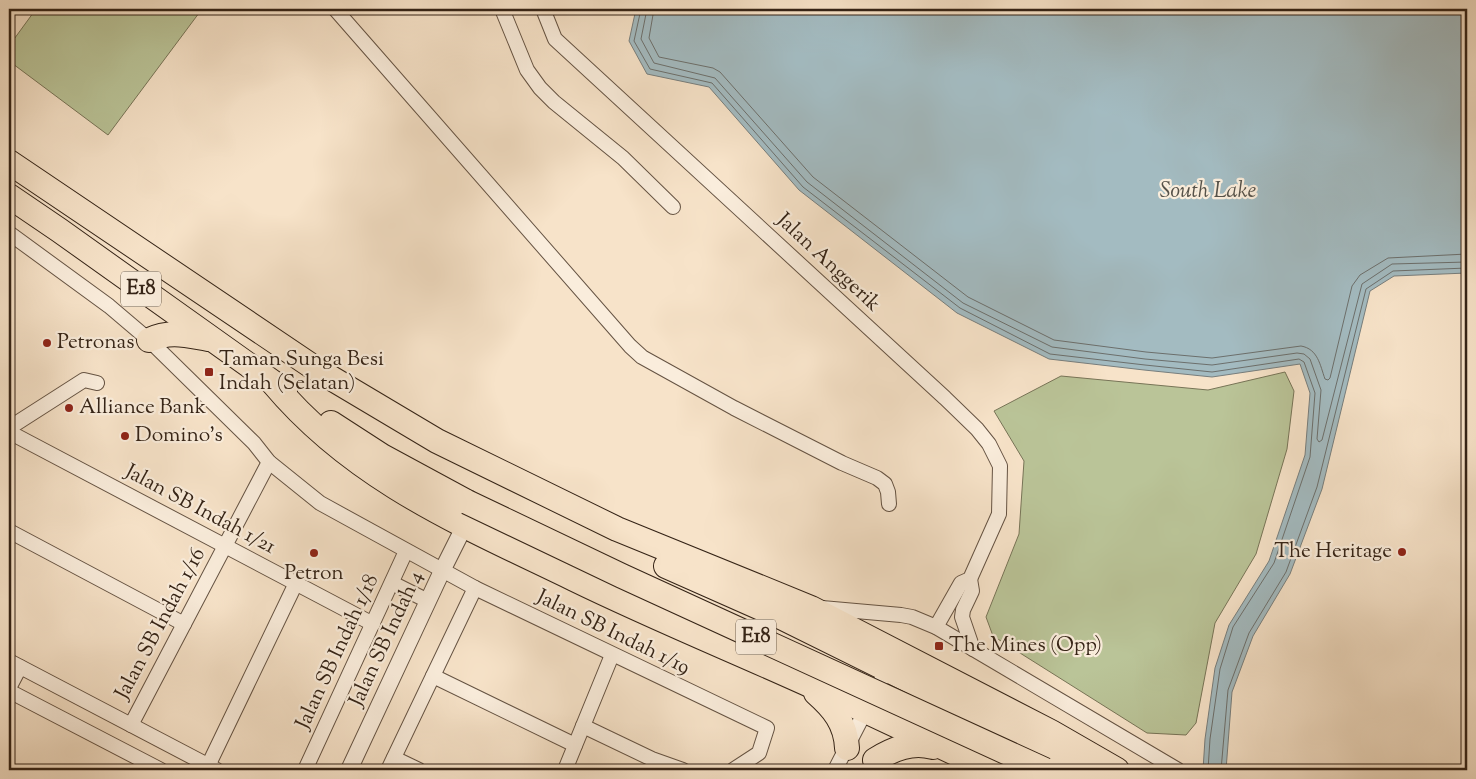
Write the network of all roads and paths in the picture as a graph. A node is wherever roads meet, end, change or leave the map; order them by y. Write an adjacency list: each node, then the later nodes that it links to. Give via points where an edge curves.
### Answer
1 (335, 9): 15 (street, via 630,346 734,408 877,478 885,484)
2 (502, 9): 6 (street, via 527,70 540,88 623,158)
3 (543, 9): 21 (street, Jalan Anggerik, via 555,39 945,398 989,444 1000,466 999,514)
4 (9, 162): 10 (highway, E18)
5 (9, 196): 9 (highway, E18)
6 (674, 207)
7 (9, 233): 8 (street, Jalan SB Indah 1/19, via 101,300)
8 (149, 340): 9 (highway, via 161,334 180,334); 14 (street, Jalan SB Indah 1/19, via 254,443)
9 (214, 340): 12 (highway, E18)
10 (316, 369): 26 (highway, E18, via 437,441 524,485 617,529); 30 (highway, via 350,400 432,453 517,499)
11 (97, 383): 13 (street, via 84,380)
12 (273, 383): 16 (highway, via 331,442 389,484); 61 (highway, E18, bridge, via 382,456 467,502)
13 (9, 430): 18 (street, Jalan SB Indah 1/21)
14 (269, 462): 18 (street, Jalan SB Indah 1/16); 19 (street, Jalan SB Indah 1/19, via 320,503)
15 (889, 504)
16 (464, 527): 20 (street, Jalan SB Indah 4); 37 (highway, via 635,608)
17 (9, 531): 27 (street)
18 (225, 546): 22 (street, Jalan SB Indah 1/21); 27 (street, Jalan SB Indah 1/16)
19 (406, 551): 20 (street, Jalan SB Indah 1/19); 23 (street, Jalan SB Indah 1/18)
20 (442, 571): 24 (street, Jalan SB Indah 1/19); 25 (street, Jalan SB Indah 4)
21 (970, 579): 29 (street, Jalan Anggerik, via 961,583); 31 (street, Jalan Anggerik, via 972,591 962,617)
22 (296, 583): 28 (street, Jalan SB Indah 1/21); 50 (street)
23 (392, 583): 25 (street); 28 (street, Jalan SB Indah 1/18)
24 (475, 588): 32 (street, Jalan SB Indah 1/19); 35 (street)
25 (428, 601): 54 (street, Jalan SB Indah 4)
26 (811, 608): 29 (street, via 901,615); 63 (highway, E18, via 1052,732)
27 (184, 624): 42 (street, Jalan SB Indah 1/16)
28 (373, 624): 53 (street, Jalan SB Indah 1/18)
29 (936, 627): 31 (street)
30 (845, 648): 34 (highway); 37 (highway, via 854,664 853,677 848,684 832,691)
31 (973, 649): 51 (street)
32 (612, 655): 43 (street); 58 (street, Jalan SB Indah 1/19, via 768,728 758,752)
33 (14, 664): 38 (street); 42 (street)
34 (887, 670): 36 (highway); 39 (street)
35 (433, 676): 44 (street); 47 (street)
36 (915, 684): 40 (highway); 41 (street)
37 (812, 686): 39 (highway); 45 (highway, via 842,722)
38 (9, 689): 52 (street)
39 (866, 711): 41 (highway); 45 (street)
40 (976, 714): 46 (highway, via 954,709 946,712 939,723 938,737); 62 (highway)
41 (894, 724): 46 (highway); 49 (street)
42 (131, 725): 50 (street)
43 (583, 726): 44 (street); 48 (street)
44 (575, 745): 56 (street)
45 (847, 748): 59 (street)
46 (957, 754): 49 (highway, via 927,746 912,746 892,750); 60 (highway)
47 (391, 764): 55 (street)
48 (650, 765): 57 (street)
49 (873, 765)
50 (212, 768)
51 (1175, 769)
52 (161, 770)
53 (305, 770)
54 (349, 770)
55 (419, 770)
56 (565, 770)
57 (683, 770)
58 (733, 770)
59 (835, 770)
60 (991, 770)
61 (1045, 770)
62 (1091, 770)
63 (1117, 770)

